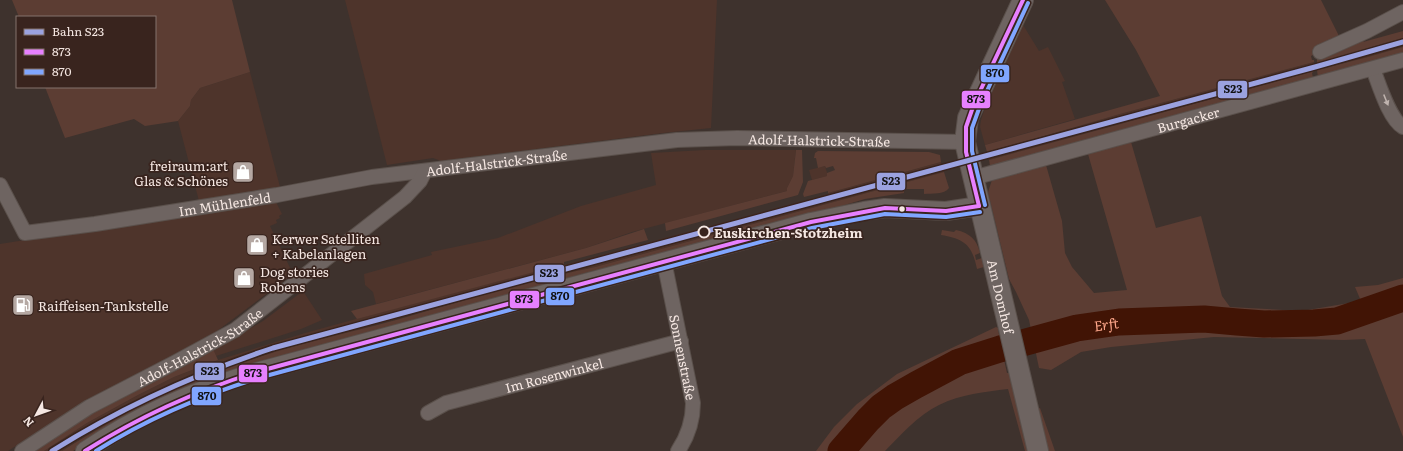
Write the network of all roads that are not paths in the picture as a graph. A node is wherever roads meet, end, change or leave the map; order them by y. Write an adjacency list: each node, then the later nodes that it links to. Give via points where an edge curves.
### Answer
1 (1023, 0): 7 (main road, Am Domhof, via 968,118)
2 (1403, 12): 3 (street, via 1367,32)
3 (1320, 52)
4 (1403, 60): 5 (street, Burgacker)
5 (1373, 69): 6 (street, one-way to 6, via 1391,114); 9 (street, Burgacker)
6 (1403, 127)
7 (965, 142): 8 (street, Adolf-Halstrick-Straße, via 690,139); 9 (main road, Am Domhof)
8 (425, 171): 10 (street, Im Mühlenfeld, via 372,177 94,224 25,233); 15 (street, Adolf-Halstrick-Straße, via 405,197 235,330 89,407)
9 (973, 178): 11 (main road, Am Domhof)
10 (0, 185)
11 (979, 206): 12 (street, via 954,211 885,208 864,211 811,222); 18 (main road, Am Domhof)
12 (664, 261): 13 (street, Sonnenstraße); 16 (street, via 238,377 147,415)
13 (681, 341): 14 (street, Im Rosenwinkel, via 446,403); 17 (street, Sonnenstraße, via 693,412 687,437)
14 (428, 414)
15 (22, 451)
16 (85, 451)
17 (678, 451)
18 (1038, 451)

